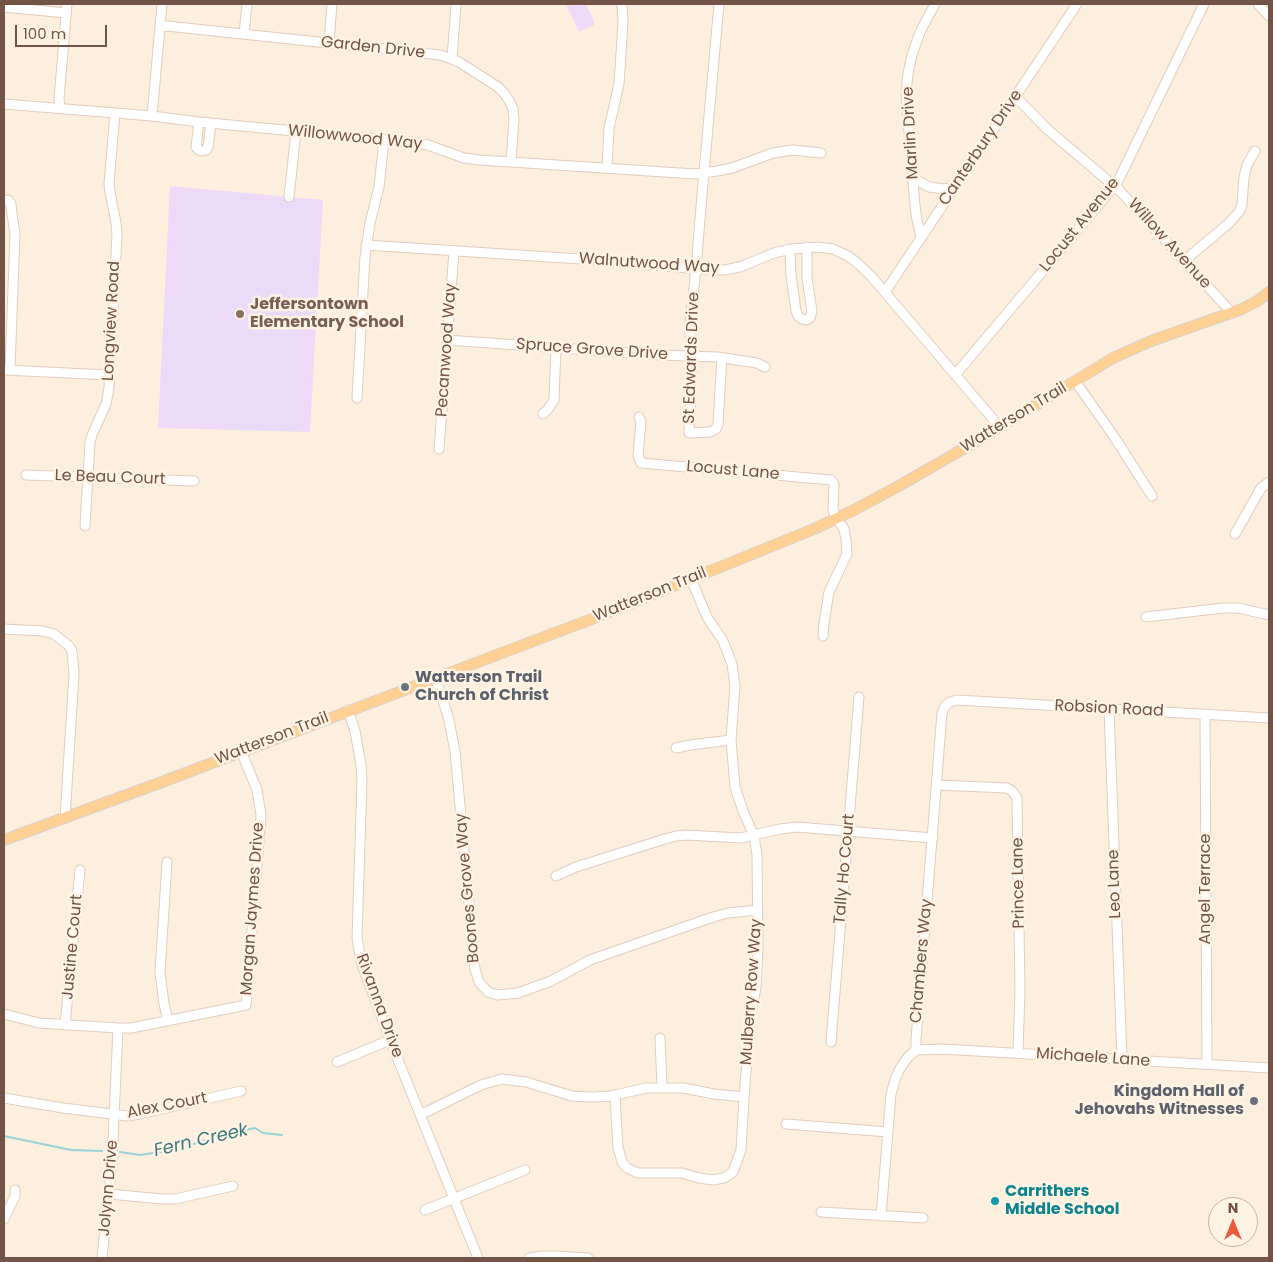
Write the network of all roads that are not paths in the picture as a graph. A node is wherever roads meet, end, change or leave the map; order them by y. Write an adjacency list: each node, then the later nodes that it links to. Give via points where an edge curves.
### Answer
1 (162, 4): 14 (street)
2 (247, 4): 15 (street)
3 (332, 4): 16 (street)
4 (456, 4): 17 (street)
5 (622, 4): 30 (street, via 619,84 608,128)
6 (719, 4): 31 (street, St Edwards Drive)
7 (935, 4): 32 (street, Marlin Drive, via 920,32 908,73 906,95)
8 (1077, 4): 18 (street, Canterbury Drive)
9 (1204, 4): 33 (street, Locust Avenue)
10 (1258, 4): 13 (street)
11 (4, 7): 12 (street)
12 (66, 8): 20 (street)
13 (1269, 16)
14 (160, 26): 15 (street, Garden Drive); 22 (street)
15 (244, 34): 16 (street, Garden Drive)
16 (329, 43): 17 (street, Garden Drive)
17 (452, 59): 29 (street, Garden Drive, via 507,96 514,115)
18 (1015, 96): 33 (street, Willow Avenue); 34 (street, Canterbury Drive)
19 (4, 104): 20 (street, Willowwood Way)
20 (60, 108): 21 (street, Willowwood Way)
21 (115, 113): 22 (street, Willowwood Way); 53 (street, Longview Road, via 109,184 117,234)
22 (152, 116): 23 (street, Willowwood Way)
23 (199, 122): 24 (street, Willowwood Way); 24 (street, via 196,147 202,151 208,147)
24 (211, 123): 25 (street, Willowwood Way)
25 (296, 131): 26 (street, Willowwood Way); 35 (street)
26 (384, 140): 29 (street, Willowwood Way, via 428,145 464,158); 38 (street, via 379,187)
27 (1256, 151): 42 (street, via 1247,165 1239,212)
28 (820, 152): 31 (street, Willowwood Way, via 793,150 772,153 732,168)
29 (511, 162): 30 (street, Willowwood Way)
30 (607, 168): 31 (street, Willowwood Way)
31 (704, 172): 43 (street, St Edwards Drive)
32 (913, 178): 34 (street, via 930,187); 37 (street, Marlin Drive)
33 (1115, 186): 42 (street, Willow Avenue); 54 (street, Locust Avenue)
34 (955, 187): 37 (street, Canterbury Drive)
35 (288, 197)
36 (4, 201): 52 (street, via 11,204 15,234)
37 (922, 237): 44 (street, Canterbury Drive)
38 (366, 245): 41 (street, Walnutwood Way); 56 (street)
39 (806, 248): 40 (street, Walnutwood Way); 40 (street, via 812,311 806,320 796,312); 44 (street, Walnutwood Way, via 834,250 848,256)
40 (790, 249): 43 (street, Walnutwood Way, via 732,269)
41 (454, 251): 43 (street, Walnutwood Way); 47 (street, Pecanwood Way)
42 (1184, 261): 46 (street, Willow Avenue)
43 (696, 268): 49 (street, St Edwards Drive, via 690,323)
44 (885, 292): 54 (street, Walnutwood Way)
45 (1269, 293): 46 (main road, Watterson Trail)
46 (1232, 313): 55 (main road, Watterson Trail, via 1136,347)
47 (447, 340): 48 (street, Spruce Grove Drive); 60 (street, Pecanwood Way)
48 (556, 348): 49 (street, Spruce Grove Drive); 57 (street, via 554,400)
49 (693, 356): 50 (street, Spruce Grove Drive); 50 (street, St Edwards Drive, via 689,433 716,429)
50 (722, 358): 51 (street, Spruce Grove Drive)
51 (765, 367)
52 (7, 370): 53 (street)
53 (109, 375): 62 (street, Longview Road, via 108,396 90,442)
54 (955, 375): 59 (street, Walnutwood Way)
55 (1075, 381): 59 (main road, Watterson Trail); 65 (street)
56 (357, 398)
57 (542, 414)
58 (639, 417): 66 (street, Locust Lane, via 638,455 641,462 830,480 834,484 833,510)
59 (998, 428): 66 (main road, Watterson Trail)
60 (439, 449)
61 (26, 475): 62 (street, Le Beau Court)
62 (87, 478): 63 (street, Le Beau Court); 67 (street, Longview Road)
63 (194, 481)
64 (1269, 482): 68 (street, via 1261,488)
65 (1152, 496)
66 (837, 519): 69 (main road, Watterson Trail); 73 (street, via 844,530 847,554 830,592)
67 (85, 526)
68 (1235, 534)
69 (691, 579): 74 (main road, Watterson Trail); 81 (street, Mulberry Row Way, via 732,664 735,686)
70 (1269, 615): 71 (street, via 1223,608)
71 (1146, 617)
72 (4, 629): 85 (street, via 54,634 72,651 74,672)
73 (823, 636)
74 (435, 678): 78 (main road, Watterson Trail); 93 (street, Boones Grove Way, via 455,751 475,969 479,982 488,992 498,995 518,992 551,981 590,960 714,917)
75 (859, 697): 86 (street, Tally Ho Court)
76 (950, 702): 77 (street, Robsion Road); 84 (street, Chambers Way, via 942,713)
77 (1109, 709): 79 (street, Robsion Road); 103 (street, Leo Lane)
78 (348, 710): 83 (main road, Watterson Trail); 99 (street, Rivanna Drive, via 360,750 362,773 358,948)
79 (1205, 715): 80 (street, Robsion Road); 105 (street, Angel Terrace)
80 (1269, 718)
81 (731, 740): 82 (street); 87 (street, Mulberry Row Way, via 735,787)
82 (676, 748)
83 (241, 751): 85 (main road, Watterson Trail); 95 (street, Morgan Jaymes Drive, via 257,790 261,816 246,1005)
84 (937, 784): 88 (street, Chambers Way); 102 (street, Prince Lane, via 1007,788 1017,798)
85 (65, 818): 89 (main road, Watterson Trail)
86 (848, 830): 87 (street, via 797,827); 88 (street); 100 (street, Tally Ho Court)
87 (754, 836): 92 (street, via 686,835 664,838); 93 (street, Mulberry Row Way)
88 (933, 838): 101 (street, Chambers Way)
89 (4, 840)
90 (167, 862): 95 (street, via 160,972)
91 (80, 870): 96 (street, Justine Court)
92 (556, 876)
93 (758, 910): 110 (street, Mulberry Row Way, via 756,981)
94 (4, 1014): 96 (street, Morgan Jaymes Drive, via 39,1023)
95 (168, 1021): 97 (street, Morgan Jaymes Drive)
96 (65, 1025): 97 (street, Morgan Jaymes Drive)
97 (118, 1028): 112 (street, Jolynn Drive)
98 (660, 1038): 107 (street)
99 (390, 1040): 104 (street); 113 (street, Rivanna Drive)
100 (831, 1042)
101 (916, 1050): 102 (street, Michaele Lane, via 942,1048); 115 (street, via 908,1057 895,1080)
102 (1018, 1053): 103 (street, Michaele Lane)
103 (1122, 1059): 105 (street, Michaele Lane)
104 (337, 1062)
105 (1207, 1064): 106 (street, Michaele Lane)
106 (1269, 1068)
107 (662, 1088): 109 (street); 110 (street)
108 (240, 1092): 112 (street, Alex Court, via 140,1114)
109 (615, 1095): 110 (street, Mulberry Row Way, via 618,1147 622,1162 628,1168 638,1173 682,1173 713,1180 724,1178 735,1168 741,1150); 113 (street, via 572,1096 526,1082 502,1079 481,1085)
110 (744, 1097)
111 (4, 1098): 112 (street, Alex Court)
112 (115, 1115): 119 (street, Jolynn Drive)
113 (420, 1115): 120 (street, Rivanna Drive)
114 (786, 1124): 115 (street)
115 (888, 1132): 123 (street)
116 (525, 1170): 120 (street)
117 (233, 1186): 119 (street, via 175,1199)
118 (16, 1190): 125 (street)
119 (109, 1194): 126 (street, Jolynn Drive)
120 (454, 1199): 121 (street); 127 (street, Rivanna Drive)
121 (425, 1210)
122 (821, 1212): 123 (street)
123 (881, 1216): 124 (street)
124 (923, 1218)
125 (4, 1219)
126 (102, 1258)
127 (478, 1258)
128 (529, 1258): 129 (street)
129 (588, 1258)

